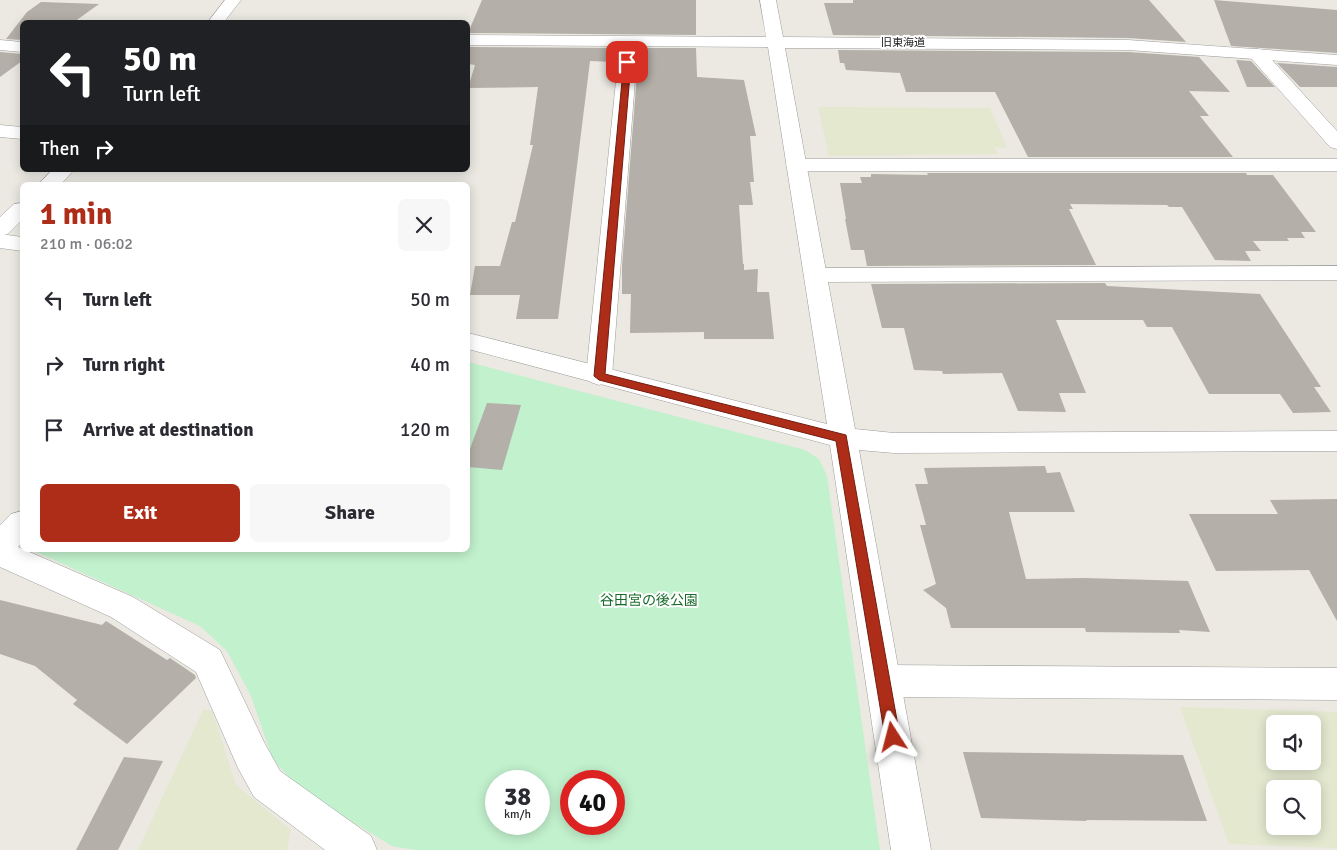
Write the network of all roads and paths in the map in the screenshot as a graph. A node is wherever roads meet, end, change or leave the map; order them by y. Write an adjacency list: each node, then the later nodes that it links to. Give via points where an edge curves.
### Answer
1 (233, 0): 3 (street)
2 (768, 0): 6 (street)
3 (218, 20)
4 (470, 40): 5 (street, 旧東海道)
5 (629, 42): 6 (street, 旧東海道); 25 (street)
6 (775, 42): 9 (street, 旧東海道, via 1109,45); 14 (street)
7 (0, 45): 8 (street)
8 (20, 46)
9 (1257, 54): 10 (street, 旧東海道); 13 (street)
10 (1337, 60)
11 (0, 131): 12 (street)
12 (20, 133)
13 (1337, 143)
14 (796, 165): 15 (street); 23 (street)
15 (1337, 165)
16 (62, 172): 17 (street)
17 (51, 182)
18 (20, 211): 19 (street)
19 (0, 229)
20 (0, 241): 21 (street)
21 (20, 244)
22 (1337, 273): 23 (street)
23 (816, 275): 26 (street)
24 (470, 342): 25 (street)
25 (599, 376): 26 (street)
26 (842, 438): 27 (street, via 894,443); 31 (street)
27 (1337, 441)
28 (20, 525): 29 (street)
29 (0, 544)
30 (0, 553): 33 (street, via 122,607 208,662 267,784)
31 (883, 681): 32 (street); 34 (street)
32 (1337, 684)
33 (357, 850)
34 (911, 850)

